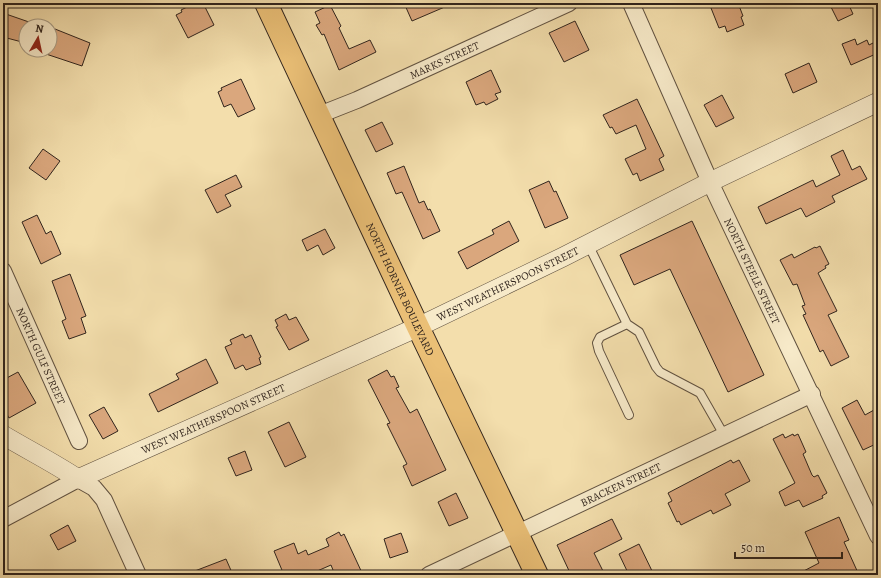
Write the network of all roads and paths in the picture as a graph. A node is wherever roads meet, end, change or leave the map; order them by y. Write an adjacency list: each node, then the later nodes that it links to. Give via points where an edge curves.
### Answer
1 (266, 3): 5 (main road, NORTH HORNER BOULEVARD)
2 (569, 3): 5 (street, MARKS STREET)
3 (632, 3): 6 (street, NORTH STEELE STREET)
4 (878, 102): 6 (street, WEST WEATHERSPOON STREET)
5 (319, 115): 10 (main road, NORTH HORNER BOULEVARD)
6 (710, 182): 7 (street, WEST WEATHERSPOON STREET); 11 (street, NORTH STEELE STREET)
7 (588, 244): 9 (lane); 10 (street, WEST WEATHERSPOON STREET)
8 (3, 271): 15 (street, NORTH GULF STREET)
9 (627, 324): 12 (lane, via 600,337 597,343); 14 (lane, via 639,332 660,372 700,393)
10 (418, 327): 16 (street, WEST WEATHERSPOON STREET); 18 (main road, NORTH HORNER BOULEVARD)
11 (812, 394): 14 (street, BRACKEN STREET); 19 (street, NORTH STEELE STREET)
12 (629, 415)
13 (3, 435): 16 (street)
14 (724, 435): 18 (street, BRACKEN STREET)
15 (79, 441)
16 (78, 479): 17 (street, WEST WEATHERSPOON STREET); 20 (street, via 94,488 104,500)
17 (3, 519)
18 (517, 533): 21 (street, BRACKEN STREET); 22 (main road, NORTH HORNER BOULEVARD)
19 (878, 536)
20 (138, 575)
21 (429, 575)
22 (537, 575)

